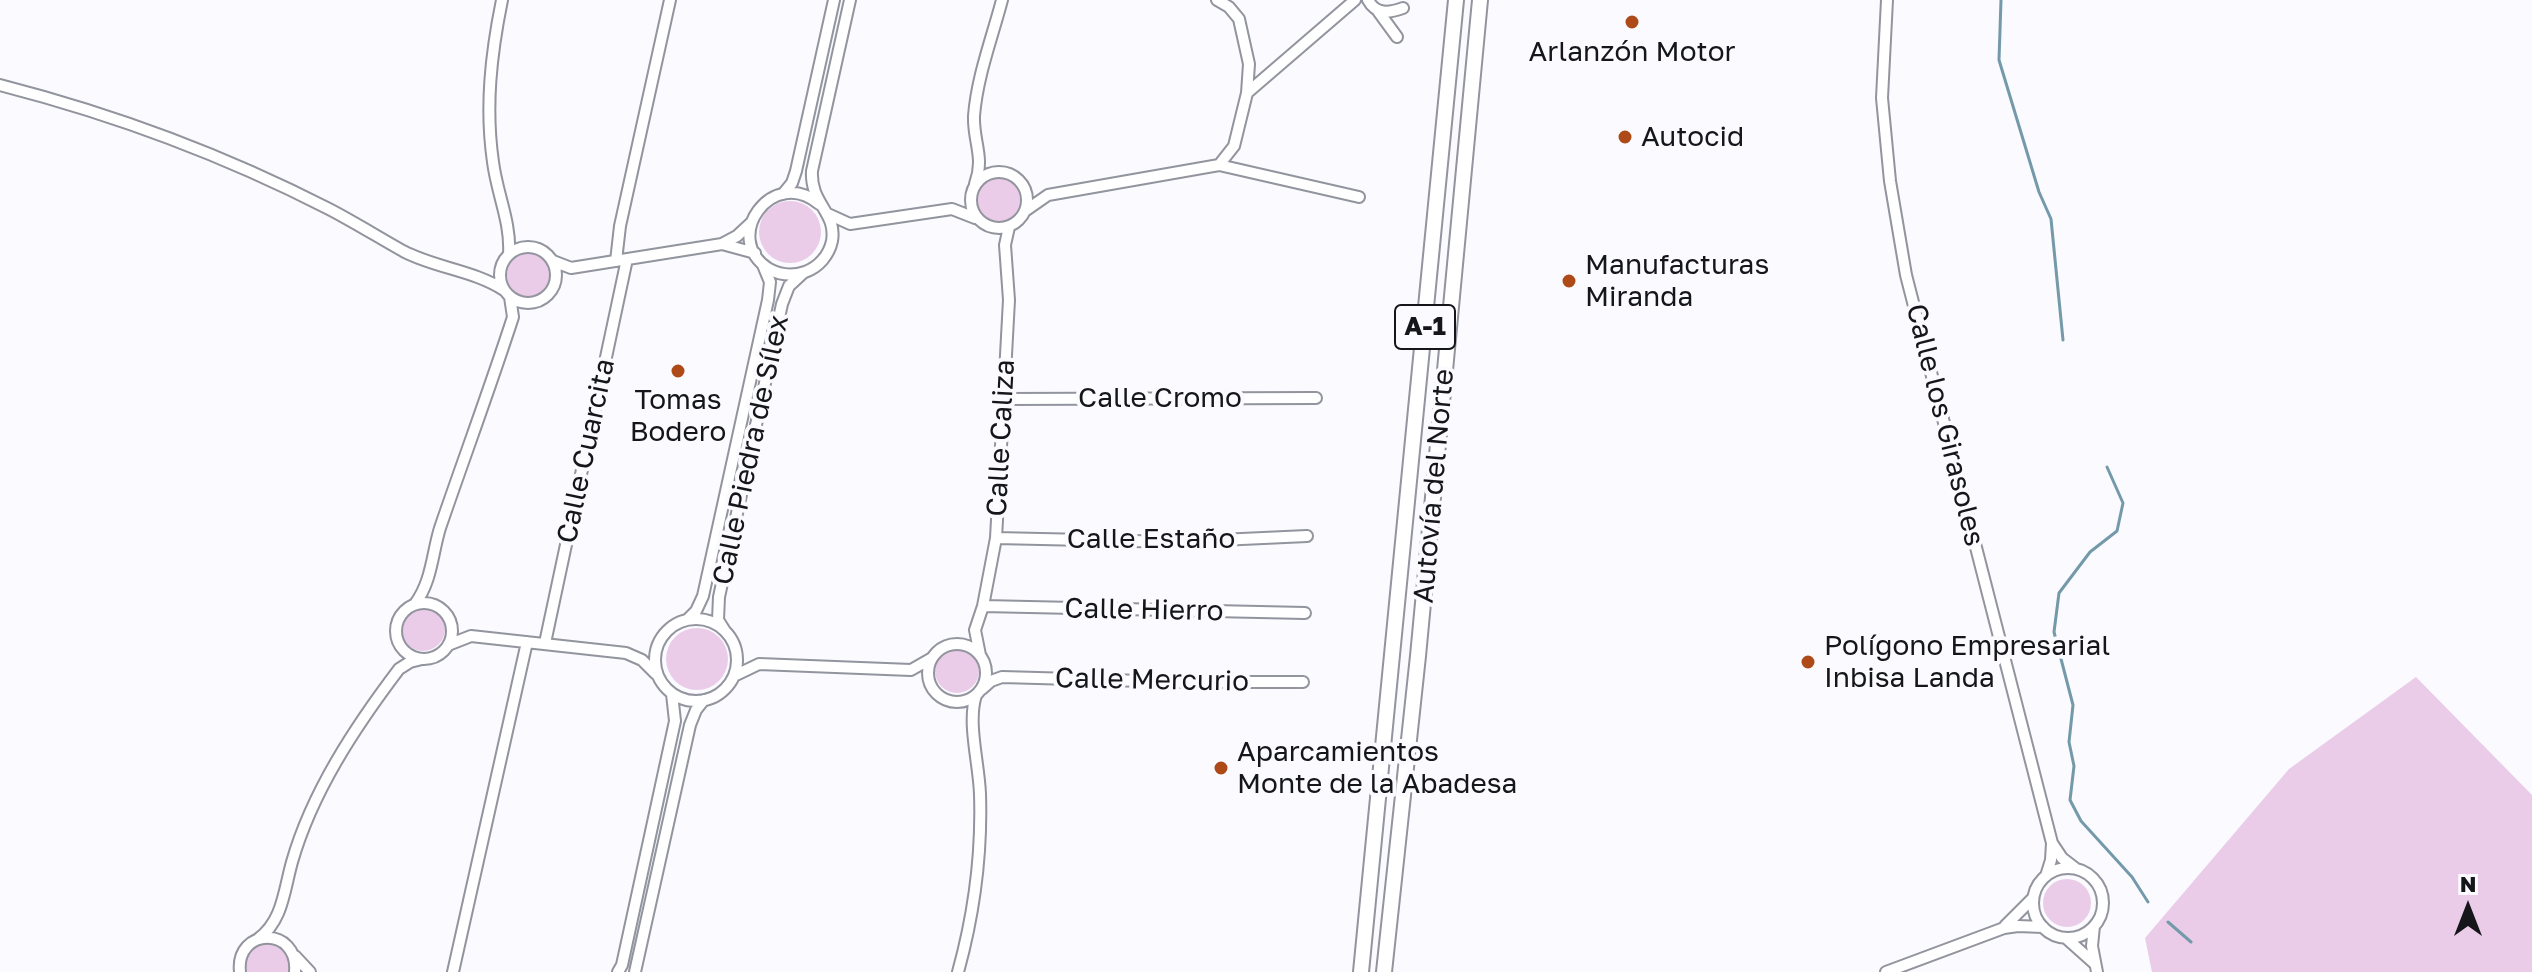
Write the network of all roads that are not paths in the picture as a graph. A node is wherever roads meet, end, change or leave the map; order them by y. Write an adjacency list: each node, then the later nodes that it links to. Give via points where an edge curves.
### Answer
1 (502, 0): 35 (street, via 489,100 493,163)
2 (670, 0): 43 (street, Calle Cuarcita, via 620,226)
3 (834, 0): 24 (street, via 796,171)
4 (850, 0): 27 (street, via 812,171 811,187)
5 (1002, 0): 19 (street, via 977,91 974,127)
6 (1217, 0): 15 (street, via 1236,13)
7 (1355, 0): 13 (street)
8 (1456, 0): 112 (highway, Autovía del Norte / A-1)
9 (1480, 0): 113 (highway, Autovía del Norte / A-1)
10 (1887, 0): 92 (street, Calle los Girasoles, via 1882,98 1906,275)
11 (1372, 5): 12 (street, via 1388,13); 13 (street); 14 (street)
12 (1403, 8)
13 (1347, 9): 16 (street)
14 (1397, 37)
15 (1249, 64): 16 (street); 18 (street)
16 (1273, 71): 18 (street)
17 (0, 85): 48 (street, via 210,154 329,209 405,252)
18 (1247, 93): 20 (street, via 1234,146)
19 (981, 158): 21 (street); 23 (street)
20 (1219, 165): 25 (street); 26 (street)
21 (1002, 172): 22 (street); 23 (street, via 987,174)
22 (1023, 186): 25 (street); 29 (street)
23 (973, 189): 28 (street); 31 (street, via 971,209)
24 (783, 194): 27 (street, via 799,193); 32 (street, via 763,204)
25 (1048, 195): 29 (street)
26 (1359, 197)
27 (819, 204): 30 (street)
28 (952, 209): 31 (street); 33 (street)
29 (1025, 211): 34 (street)
30 (827, 213): 33 (street); 38 (street)
31 (977, 218): 36 (street)
32 (751, 223): 37 (street); 41 (street)
33 (850, 224): 38 (street)
34 (1009, 227): 36 (street); 39 (street, Calle Caliza)
35 (509, 228): 40 (street); 42 (street)
36 (990, 228): 39 (street)
37 (722, 244): 41 (street); 43 (street)
38 (831, 244): 49 (street, via 821,262)
39 (1005, 245): 55 (street, Calle Caliza, via 1009,300)
40 (535, 248): 42 (street); 44 (street)
41 (755, 253): 45 (street)
42 (509, 254): 47 (street)
43 (622, 260): 46 (street); 69 (street, Calle Cuarcita)
44 (553, 261): 46 (street); 50 (street)
45 (762, 263): 49 (street, via 778,273); 63 (street, Calle Piedra de Sílex, via 770,282 768,300 703,596)
46 (571, 268): 50 (street)
47 (501, 269): 48 (street); 51 (street)
48 (466, 273): 51 (street)
49 (803, 273): 66 (street, Calle Piedra de Sílex, via 789,286 775,335 719,597 718,620)
50 (556, 283): 52 (street, via 547,297)
51 (507, 294): 52 (street); 53 (street)
52 (532, 304): 53 (street)
53 (513, 317): 58 (street, via 437,538)
54 (1316, 398): 55 (street, Calle Cromo)
55 (1004, 399): 57 (street, Calle Caliza)
56 (1307, 536): 57 (street, Calle Estaño, via 1176,542)
57 (996, 538): 61 (street, Calle Caliza)
58 (428, 581): 59 (street); 60 (street)
59 (415, 604): 60 (street); 71 (street, via 397,621)
60 (438, 606): 64 (street)
61 (983, 606): 62 (street, Calle Hierro); 65 (street, Calle Caliza)
62 (1305, 613)
63 (687, 620): 66 (street, via 701,619); 73 (street, via 669,629)
64 (451, 621): 67 (street); 72 (street)
65 (975, 630): 70 (street); 76 (street, Calle Caliza)
66 (725, 631): 74 (street)
67 (471, 636): 68 (street); 72 (street)
68 (527, 642): 69 (street); 108 (street)
69 (545, 643): 75 (street)
70 (953, 644): 76 (street, via 971,647); 77 (street)
71 (399, 645): 78 (street); 80 (street)
72 (448, 645): 78 (street, via 439,655)
73 (658, 645): 75 (street); 82 (street)
74 (734, 645): 79 (street); 83 (street)
75 (626, 653): 82 (street)
76 (981, 657): 84 (street); 87 (street, via 986,674)
77 (932, 658): 81 (street); 86 (street)
78 (422, 659): 80 (street)
79 (759, 664): 81 (street); 83 (street)
80 (399, 669): 96 (street, via 346,746 309,813)
81 (911, 670): 86 (street)
82 (658, 676): 88 (street)
83 (734, 676): 89 (street, via 717,696)
84 (1002, 677): 85 (street, Calle Mercurio); 87 (street)
85 (1303, 682)
86 (929, 683): 90 (street)
87 (979, 692): 90 (street, via 966,701); 91 (street)
88 (672, 694): 89 (street); 109 (street, via 675,721)
89 (704, 700): 110 (street, via 690,725)
90 (949, 701): 91 (street)
91 (971, 715): 111 (street, via 980,828 973,912)
92 (2052, 843): 93 (street, Calle los Girasoles); 94 (street, Calle los Girasoles)
93 (2075, 868): 94 (street); 97 (street, via 2100,888 2103,910)
94 (2046, 876): 95 (street)
95 (2034, 897): 98 (street); 99 (street)
96 (278, 918): 101 (street); 102 (street)
97 (2094, 926): 100 (street); 104 (street)
98 (2043, 927): 99 (street); 100 (street)
99 (2004, 928): 114 (street)
100 (2066, 938): 104 (street)
101 (258, 939): 102 (street); 105 (street, via 244,950)
102 (286, 944): 103 (street)
103 (294, 956): 106 (street); 107 (street)
104 (2095, 968)
105 (239, 971)
106 (295, 972)
107 (310, 972)
108 (453, 972)
109 (618, 972)
110 (635, 972)
111 (958, 972)
112 (1361, 972)
113 (1384, 972)
114 (1886, 972)

